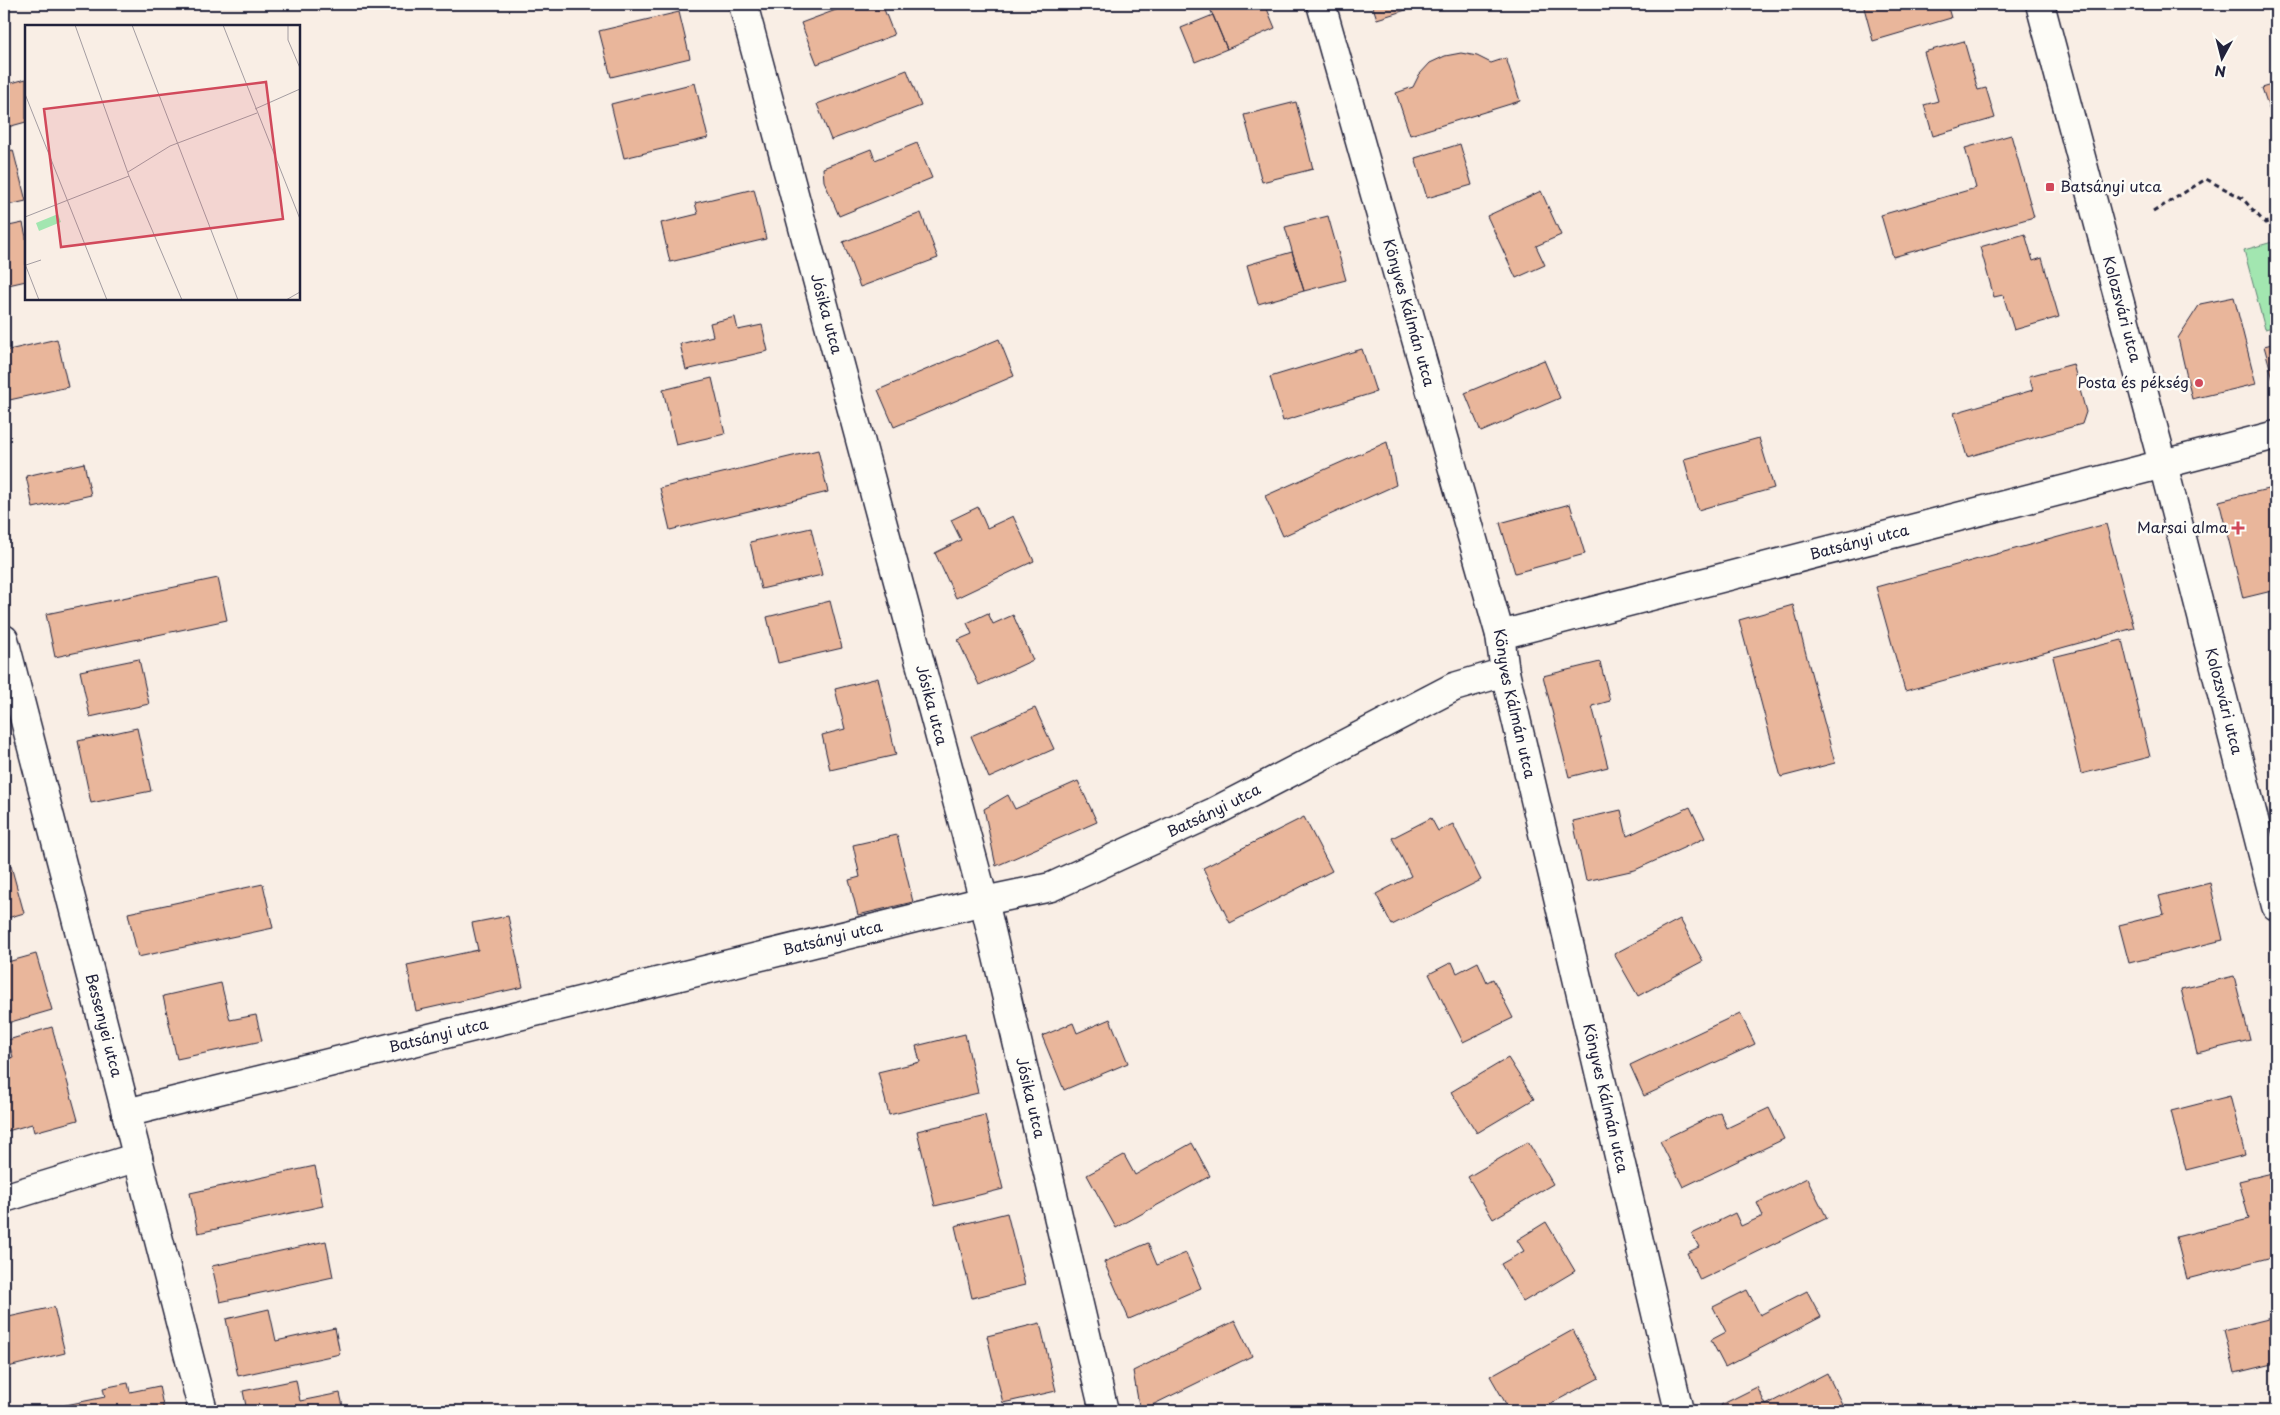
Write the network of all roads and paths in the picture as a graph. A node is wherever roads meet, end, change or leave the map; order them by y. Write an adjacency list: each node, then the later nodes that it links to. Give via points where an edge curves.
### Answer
1 (743, 4): 11 (street, Jósika utca)
2 (1321, 4): 8 (street, Könyves Kálmán utca)
3 (2040, 4): 7 (street, Kolozsvári utca)
4 (2153, 212): 5 (path, via 2206,179 2242,198 2265,222)
5 (2276, 219)
6 (2276, 435): 7 (street, Batsányi utca)
7 (2163, 464): 8 (street, Batsányi utca); 12 (street, Kolozsvári utca)
8 (1500, 635): 10 (street, Könyves Kálmán utca)
9 (4, 639): 13 (street, Bessenyei utca)
10 (1505, 672): 11 (street, Batsányi utca, via 1454,687 1214,812 1050,887); 18 (street, Könyves Kálmán utca)
11 (984, 900): 13 (street, Batsányi utca); 17 (street, Jósika utca)
12 (2276, 906)
13 (126, 1112): 14 (street, Bessenyei utca)
14 (138, 1157): 15 (street); 16 (street, Bessenyei utca)
15 (4, 1198)
16 (203, 1411)
17 (1104, 1411)
18 (1679, 1411)

